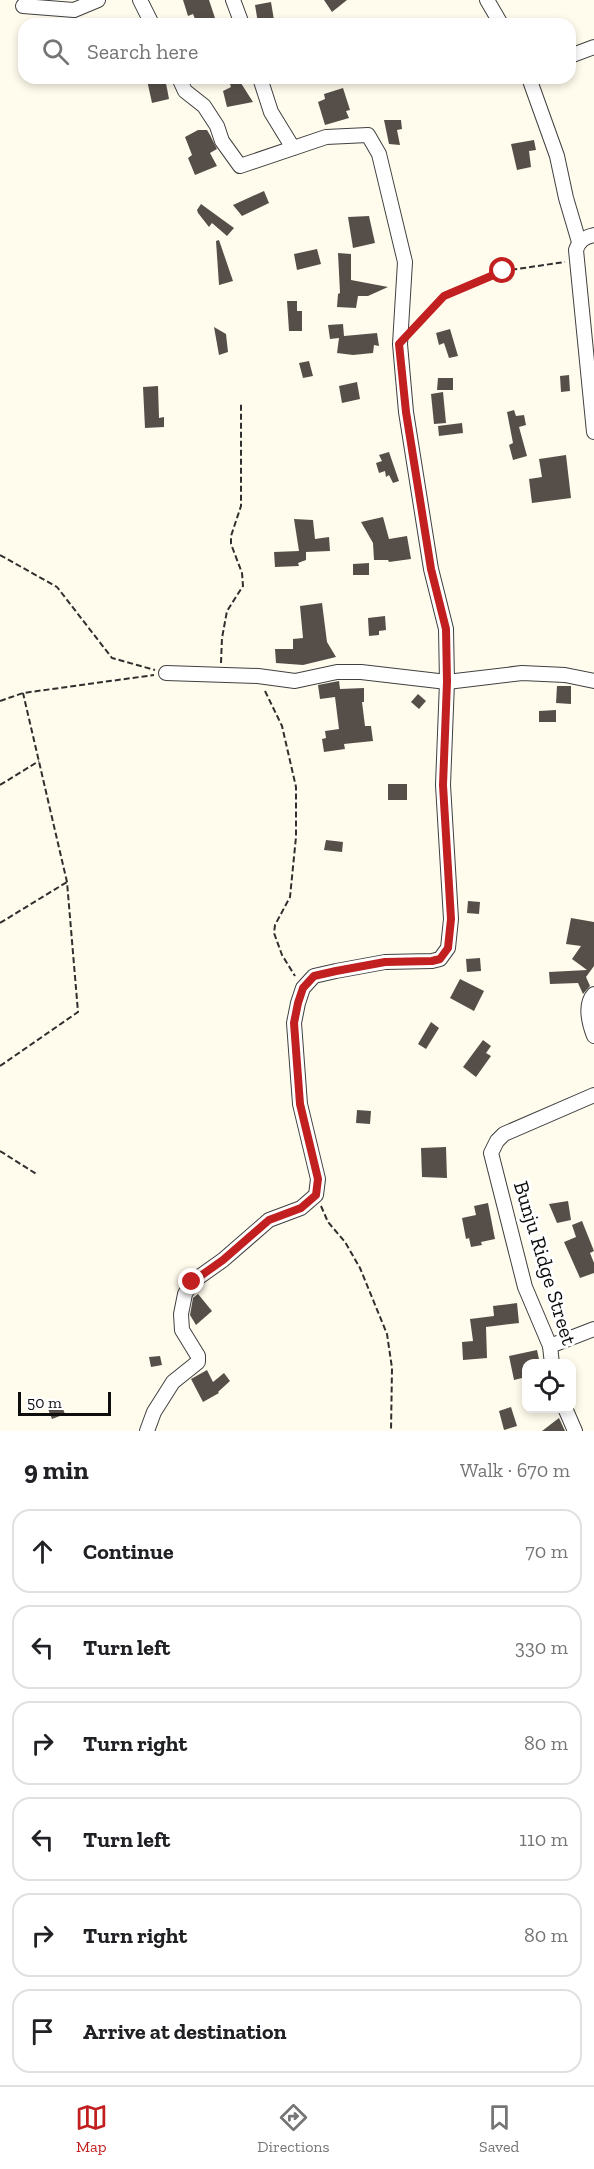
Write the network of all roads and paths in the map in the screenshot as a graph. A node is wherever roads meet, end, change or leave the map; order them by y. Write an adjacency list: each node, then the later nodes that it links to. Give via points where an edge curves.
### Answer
1 (98, 0): 5 (street, via 74,10)
2 (140, 0): 6 (street)
3 (233, 0): 7 (street)
4 (487, 0): 8 (street)
5 (23, 6)
6 (149, 18)
7 (240, 18)
8 (498, 18)
9 (594, 47): 10 (street)
10 (576, 54)
11 (182, 84): 14 (street, via 204,106 240,166)
12 (262, 84): 14 (street, via 271,112)
13 (531, 84): 16 (street, via 557,156)
14 (294, 148): 18 (street, via 326,137 368,135 379,154 405,262)
15 (594, 235): 16 (street)
16 (579, 242): 17 (street)
17 (577, 260): 18 (path, via 503,271 444,296); 20 (street)
18 (399, 344): 26 (street, via 431,569 446,629)
19 (241, 403): 23 (path, via 241,506 231,544 243,586 227,611)
20 (594, 432)
21 (0, 555): 22 (path, via 57,587 112,658)
22 (166, 673): 23 (street); 27 (path)
23 (221, 675): 24 (street)
24 (258, 676): 26 (street, via 295,681 337,672 361,672); 33 (path, via 282,726 296,787 292,887 274,933 282,955)
25 (594, 681): 26 (street, via 522,673)
26 (447, 682): 33 (street, via 443,785 451,919 448,948 440,959 432,961 385,962 314,976)
27 (24, 693): 28 (path); 29 (path)
28 (0, 701)
29 (39, 761): 30 (path); 31 (path)
30 (0, 785)
31 (67, 882): 32 (path); 36 (path, via 78,1012)
32 (0, 923)
33 (303, 988): 40 (street, via 294,1023 300,1104 318,1179)
34 (594, 994): 35 (street, via 589,999 588,1011)
35 (594, 1036)
36 (0, 1066)
37 (594, 1095): 42 (street, Bunju Ridge Street, via 504,1134 491,1153 525,1287)
38 (0, 1151): 39 (path)
39 (38, 1175)
40 (316, 1195): 45 (street, via 301,1208 269,1220 192,1282 185,1294 182,1330 198,1362 172,1382); 46 (path, via 328,1222 360,1268 387,1334 392,1368)
41 (594, 1329): 42 (street)
42 (550, 1346): 43 (street, Bunju Ridge Street)
43 (551, 1359)
44 (567, 1413): 47 (street)
45 (147, 1431)
46 (391, 1431)
47 (575, 1431)

